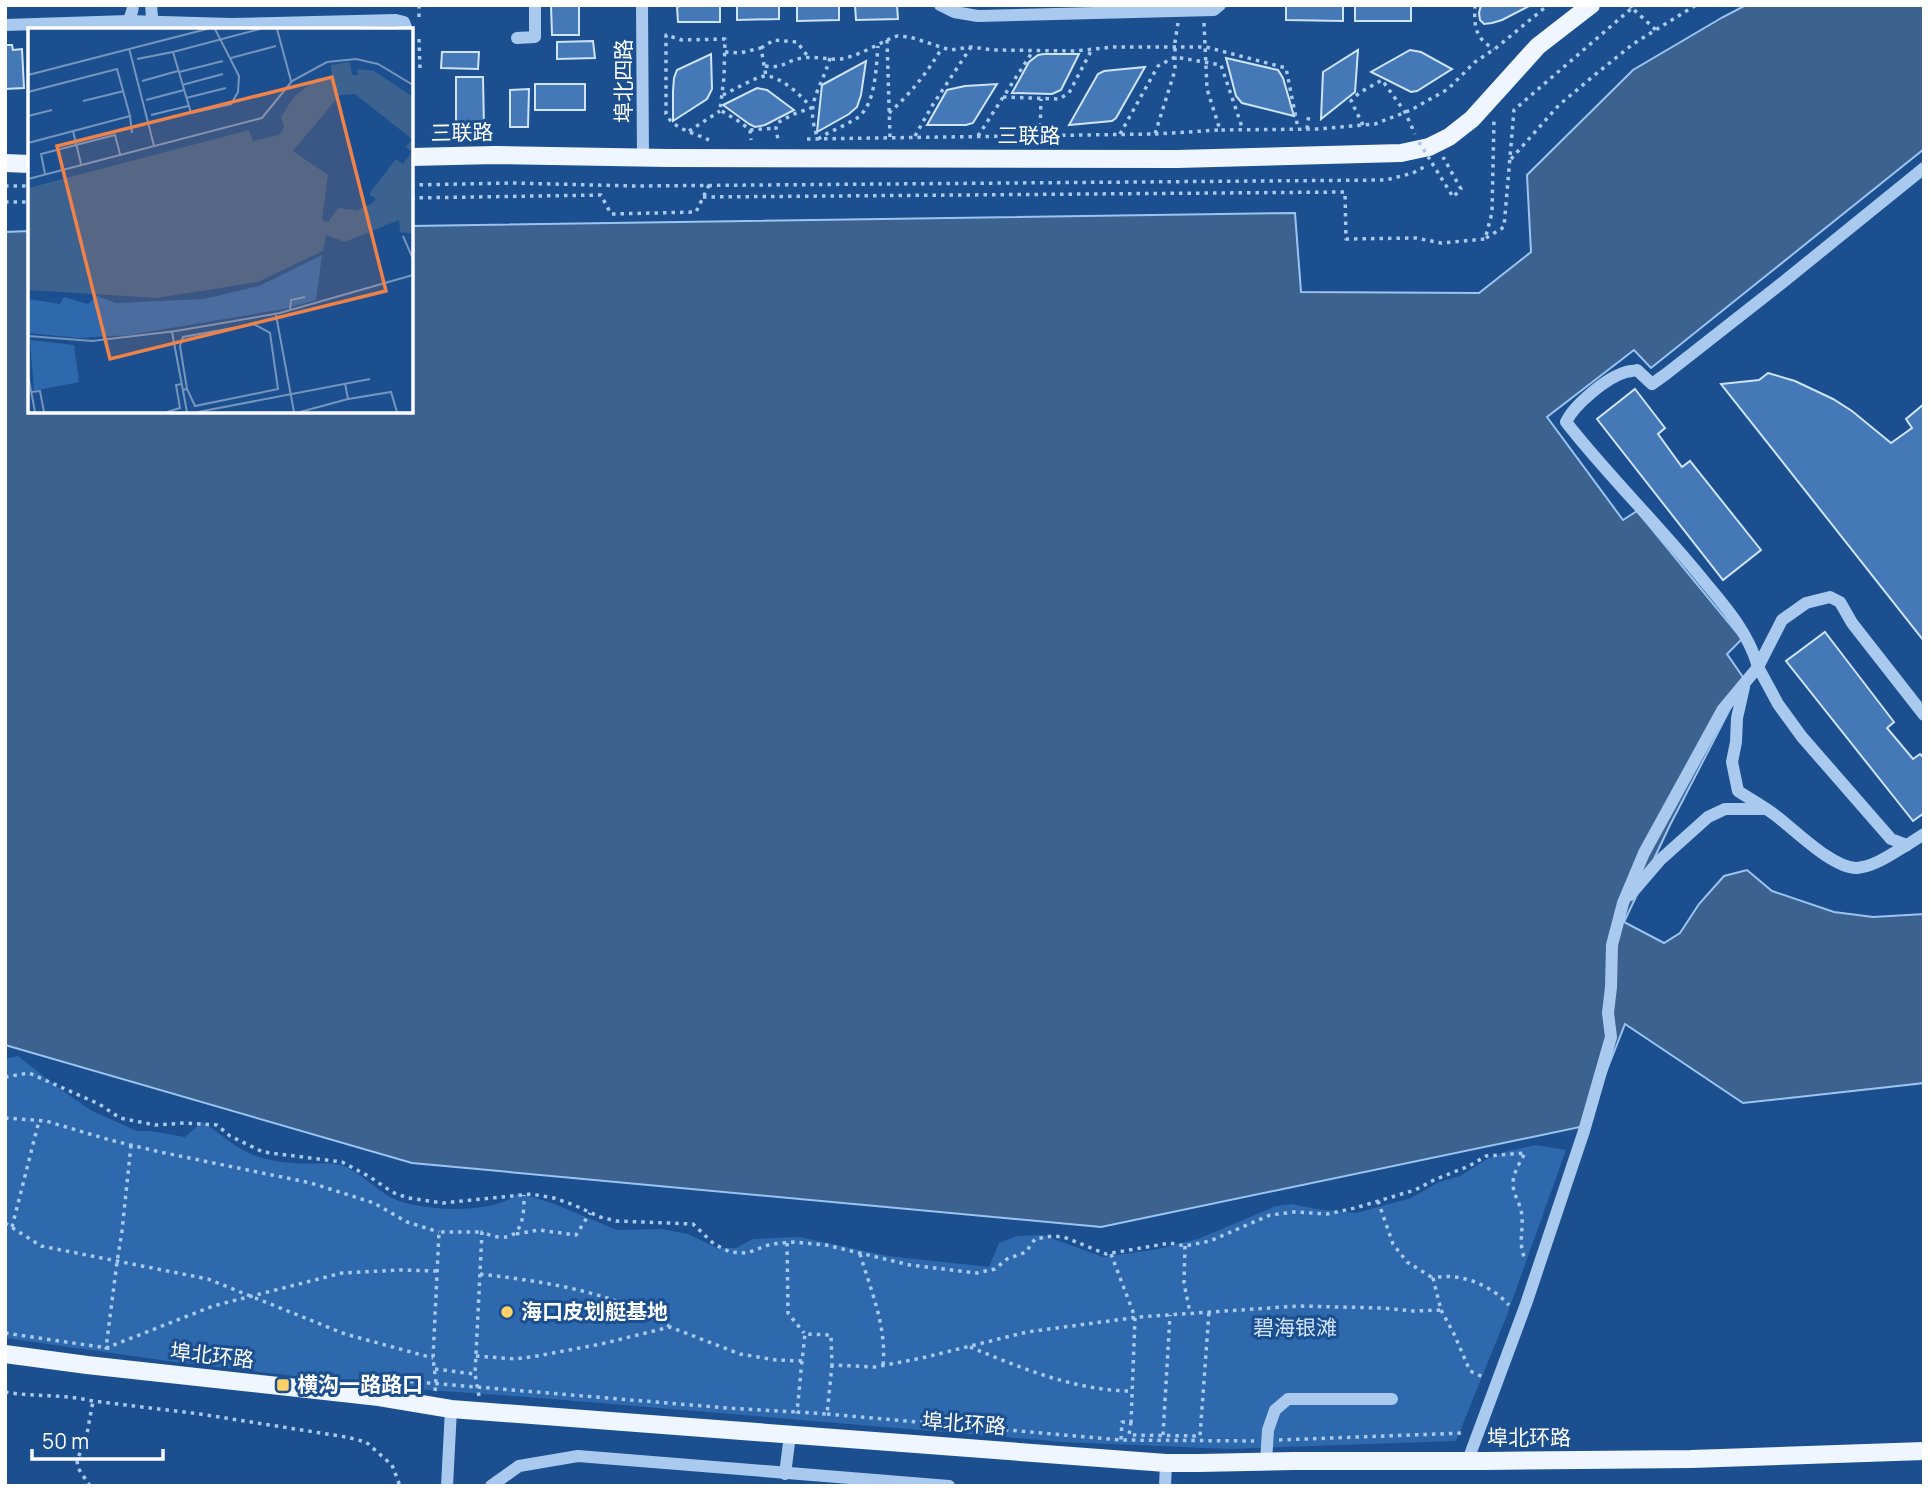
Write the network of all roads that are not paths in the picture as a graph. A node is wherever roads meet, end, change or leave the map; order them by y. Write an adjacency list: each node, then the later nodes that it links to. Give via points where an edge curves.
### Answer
1 (133, 5): 9 (street)
2 (151, 5): 10 (street)
3 (535, 5): 12 (street, via 535,37)
4 (642, 5): 14 (street, 埠北四路)
5 (940, 5): 6 (street, via 978,16 1214,10)
6 (1220, 5)
7 (1591, 5): 14 (main road, 三联路, via 1538,46 1472,119 1449,137 1401,153 1177,159)
8 (5, 25): 9 (street)
9 (128, 26): 10 (street)
10 (153, 26): 11 (street, via 396,20)
11 (406, 28)
12 (517, 38)
13 (413, 157): 14 (main road, 三联路)
14 (643, 157)
15 (5, 163): 16 (main road)
16 (28, 164)
17 (1924, 168): 18 (street, via 1652,384 1637,370 1625,372 1600,387 1566,422 1728,610 1754,650)
18 (1758, 667): 19 (street); 20 (street, via 1782,621 1806,603 1830,597 1840,602); 23 (street, via 1802,737 1891,839)
19 (1745, 682): 21 (street, via 1732,762 1738,791); 24 (street, via 1723,709 1671,801)
20 (1924, 715)
21 (1767, 809): 23 (street, via 1806,842 1854,868 1877,863); 24 (street, via 1725,808 1709,817 1660,860)
22 (1924, 834): 23 (street)
23 (1907, 845)
24 (1623, 903): 30 (street, via 1612,945 1611,1037 1536,1276)
25 (5, 1354): 27 (main road, 埠北环路)
26 (1391, 1399): 32 (street, via 1288,1399 1275,1409)
27 (451, 1409): 28 (main road, 埠北环路); 34 (street)
28 (790, 1435): 31 (main road, 埠北环路); 33 (street)
29 (1924, 1451): 30 (main road, 埠北环路)
30 (1468, 1461): 32 (main road, 埠北环路)
31 (1167, 1462): 32 (main road, 埠北环路); 37 (street)
32 (1266, 1462)
33 (785, 1474): 35 (street, via 578,1457 519,1466); 36 (street)
34 (447, 1486)
35 (491, 1486)
36 (949, 1486)
37 (1164, 1486)

